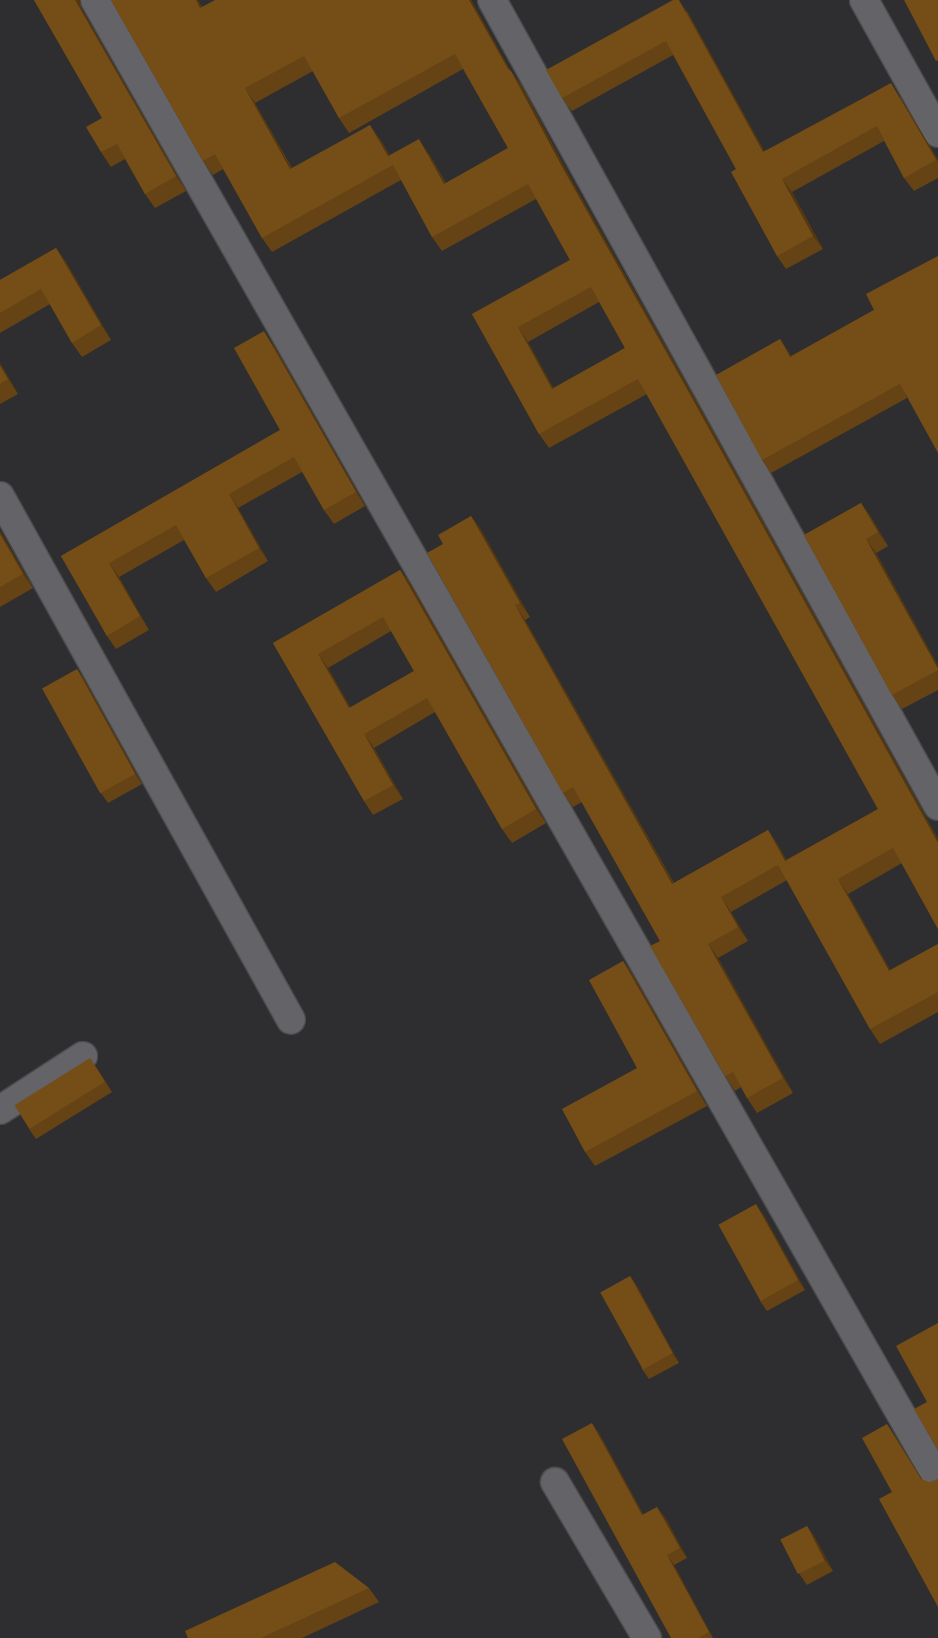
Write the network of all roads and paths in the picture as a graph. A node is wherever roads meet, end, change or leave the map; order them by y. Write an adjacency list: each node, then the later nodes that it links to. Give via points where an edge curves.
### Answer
1 (95, 0): 10 (street)
2 (492, 0): 6 (street)
3 (864, 0): 4 (street)
4 (938, 133)
5 (0, 496): 7 (street)
6 (938, 806)
7 (291, 1020)
8 (83, 1056): 9 (street)
9 (0, 1110)
10 (931, 1448): 11 (street)
11 (938, 1479)
12 (555, 1482): 13 (street)
13 (647, 1638)

